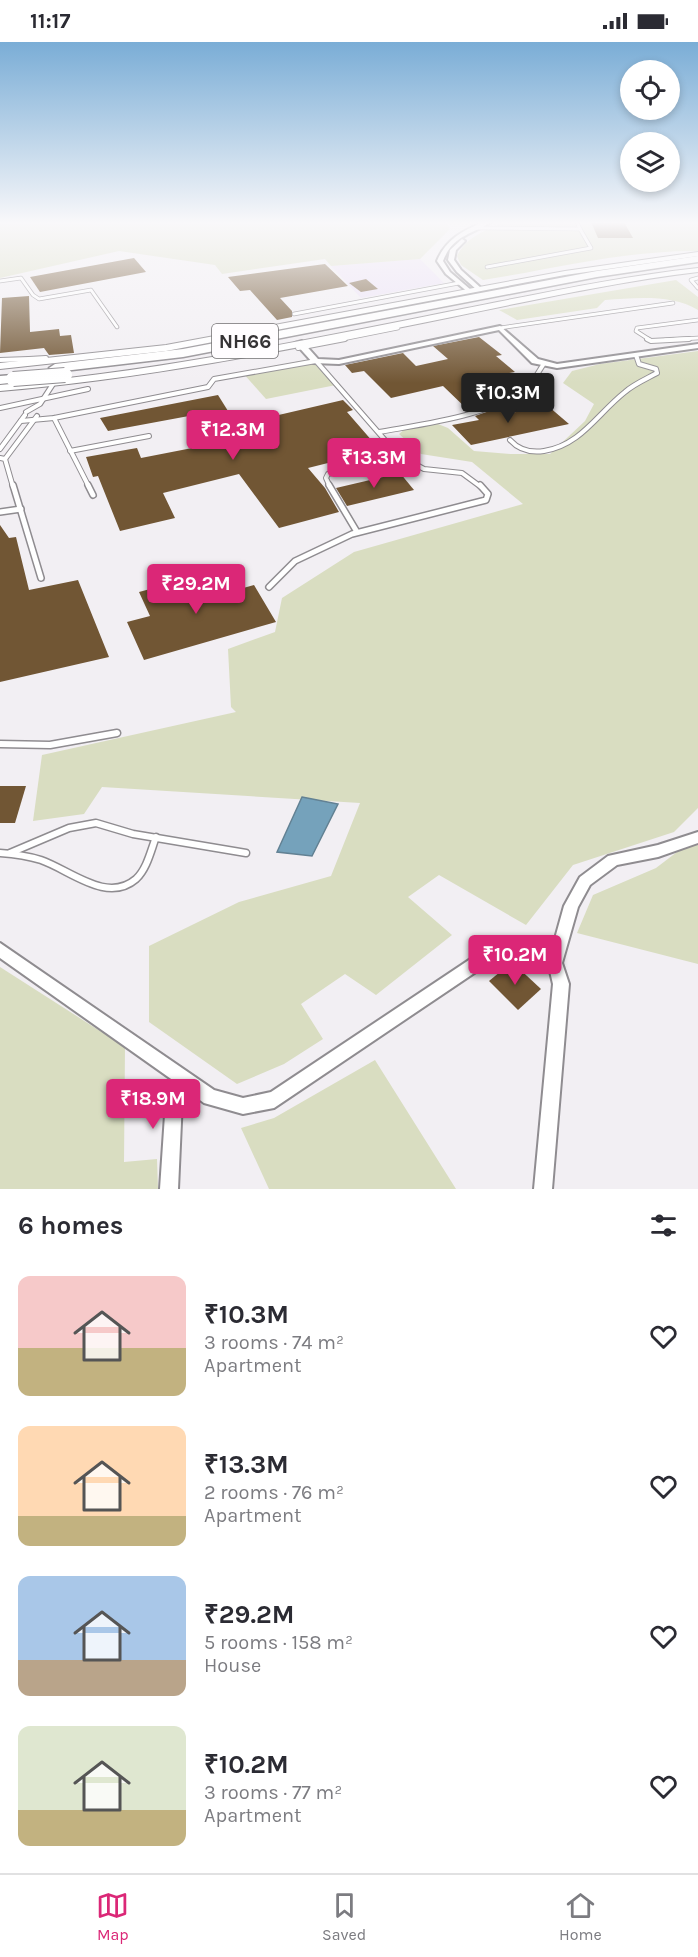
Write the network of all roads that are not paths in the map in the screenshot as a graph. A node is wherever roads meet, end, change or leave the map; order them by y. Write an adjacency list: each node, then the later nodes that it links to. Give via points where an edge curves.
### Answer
1 (451, 276): 10 (street)
2 (463, 276): 13 (street)
3 (551, 276): 13 (street)
4 (597, 276): 5 (highway)
5 (603, 276): 6 (highway, NH66); 11 (highway); 28 (highway, NH66, bridge, via 146,366)
6 (607, 276)
7 (651, 276): 11 (street)
8 (698, 278): 12 (lane, via 691,280)
9 (0, 281): 17 (lane, via 21,278 35,298 91,290)
10 (459, 282): 13 (street); 15 (lane)
11 (584, 287): 20 (street)
12 (698, 288)
13 (474, 290): 25 (street, via 176,346)
14 (673, 303): 18 (lane)
15 (294, 314)
16 (698, 320): 19 (lane, via 643,326 636,331 651,341)
17 (117, 327)
18 (500, 328): 26 (street, via 354,360); 27 (street)
19 (698, 338)
20 (300, 346): 26 (street); 29 (street)
21 (698, 346): 22 (street)
22 (636, 355): 27 (street); 40 (lane, via 639,364 658,372 635,383 575,441 562,448 532,452 516,447)
23 (46, 358): 25 (lane)
24 (0, 360): 25 (lane)
25 (29, 361): 28 (street)
26 (316, 361): 35 (lane, via 213,379 208,387); 38 (lane)
27 (543, 365): 38 (lane, via 529,384 508,398 466,413)
28 (5, 374)
29 (53, 384): 30 (street); 32 (lane)
30 (0, 388)
31 (87, 389): 32 (lane)
32 (41, 404): 33 (lane); 36 (lane)
33 (0, 408)
34 (38, 416): 37 (lane)
35 (54, 418): 37 (lane); 42 (lane)
36 (21, 421): 37 (lane); 41 (lane)
37 (34, 421): 44 (lane)
38 (379, 432): 43 (lane)
39 (149, 436): 42 (lane)
40 (510, 440)
41 (0, 449)
42 (70, 451): 45 (lane)
43 (398, 455): 48 (lane, via 328,474 328,483); 48 (lane, via 424,471 468,475 489,497)
44 (2, 459): 46 (lane)
45 (93, 495)
46 (21, 509): 47 (lane); 49 (lane)
47 (0, 512)
48 (357, 532): 50 (lane, via 295,561)
49 (41, 578)
50 (268, 587)
51 (117, 733): 52 (lane, via 50,745)
52 (0, 744)
53 (156, 837): 56 (lane); 57 (lane, via 96,823 83,824); 57 (lane, via 138,877 128,885 112,888 86,882 43,861)
54 (698, 837): 59 (street, via 658,851 613,860 585,880 571,906)
55 (0, 853): 57 (lane)
56 (246, 853)
57 (10, 854)
58 (0, 950): 60 (street)
59 (555, 963): 60 (street, via 526,947 498,949 274,1100 243,1106 210,1097); 62 (street, via 561,984)
60 (183, 1078): 61 (street, via 174,1100)
61 (169, 1189)
62 (543, 1189)

